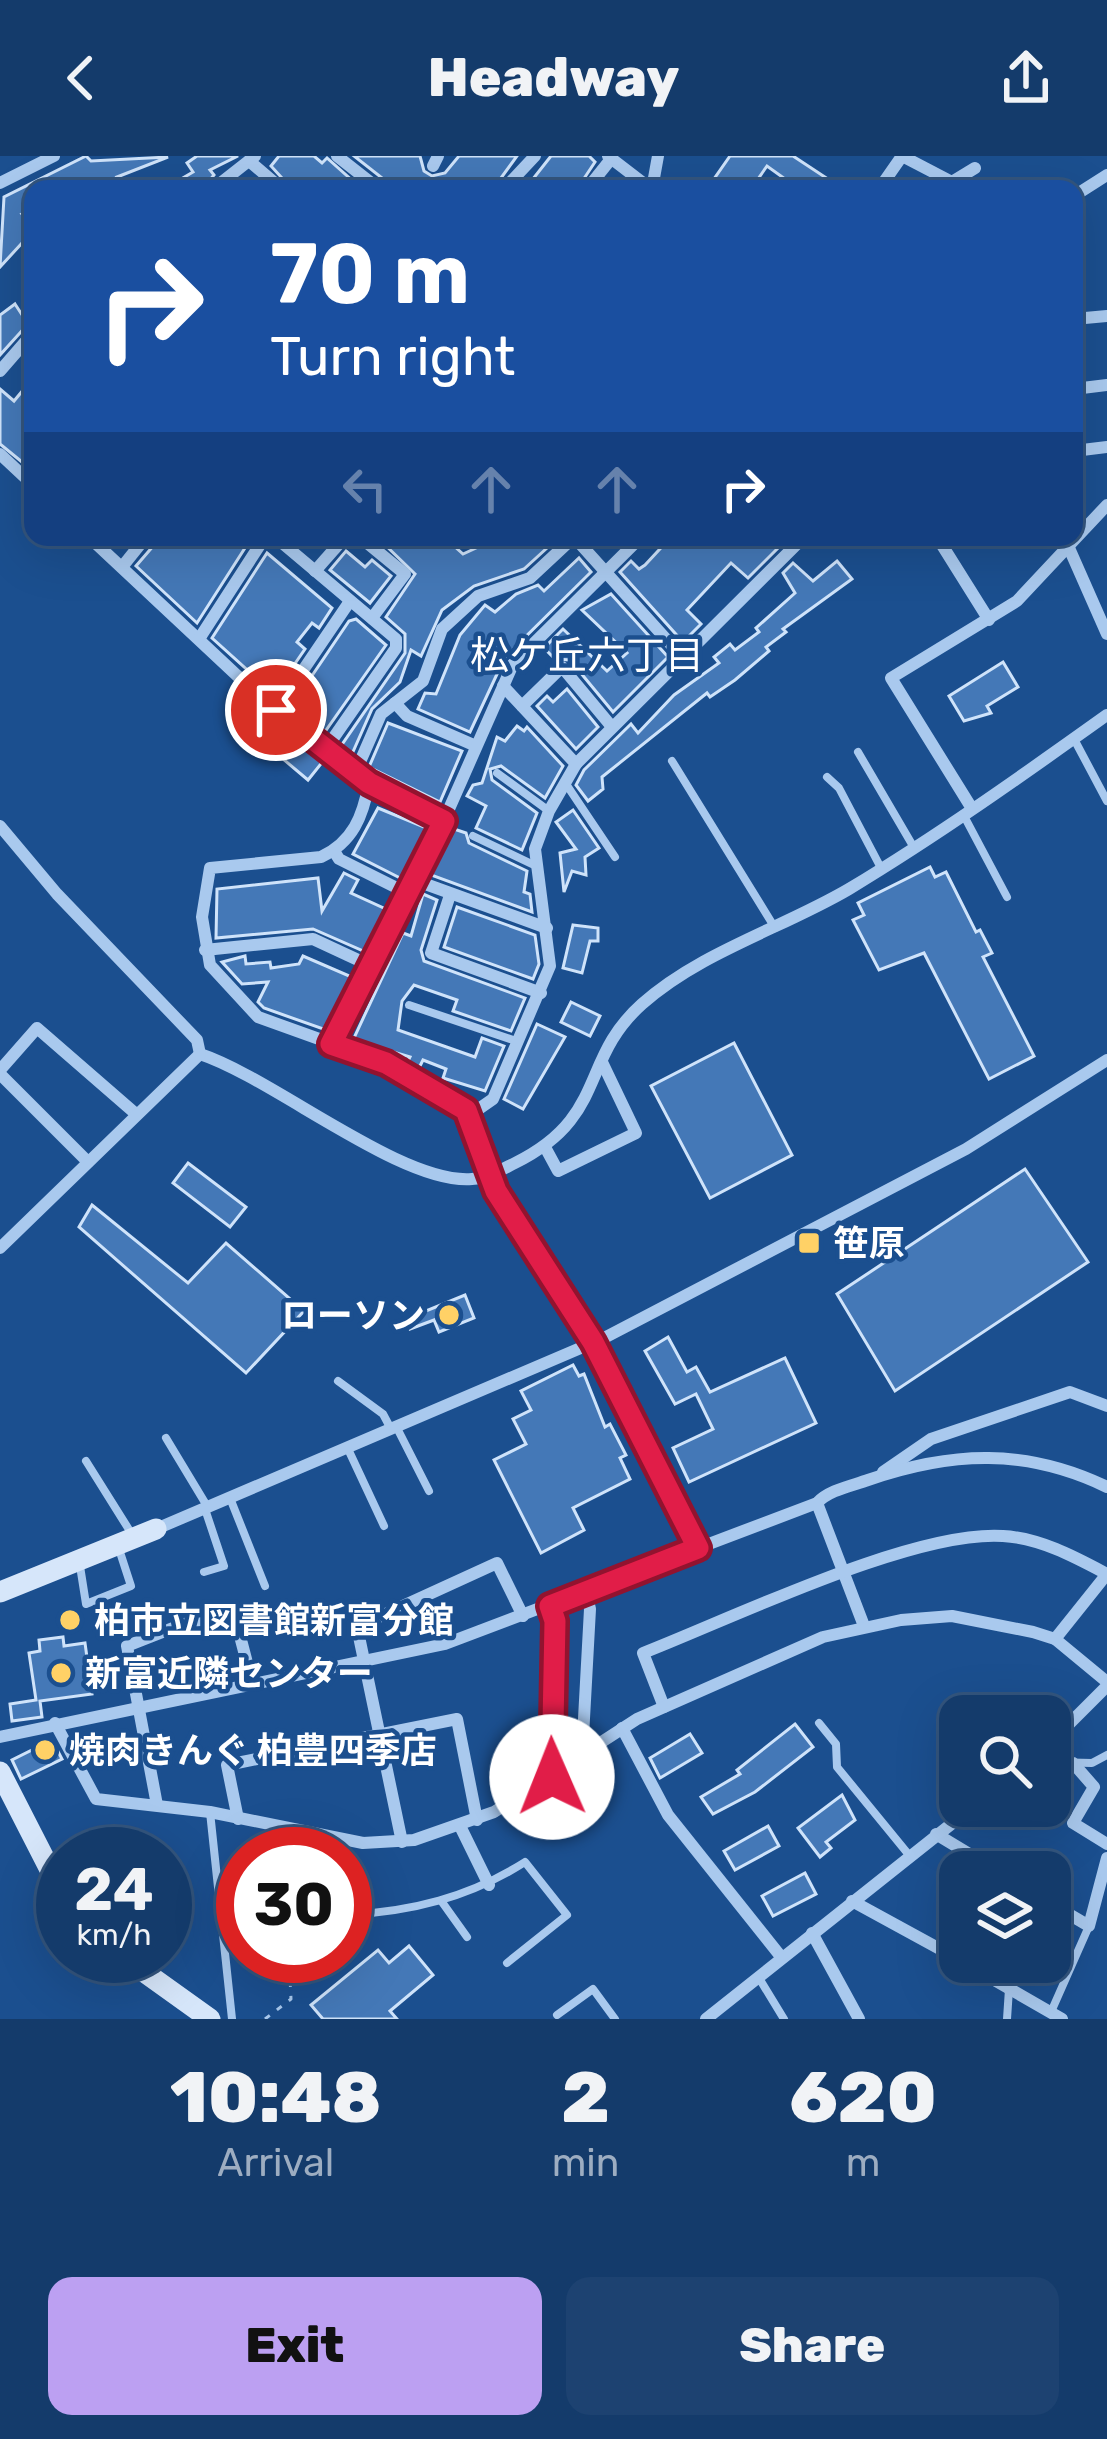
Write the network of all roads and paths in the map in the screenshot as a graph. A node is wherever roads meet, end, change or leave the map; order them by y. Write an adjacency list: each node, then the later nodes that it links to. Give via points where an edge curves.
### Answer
1 (54, 156): 7 (street)
2 (337, 156): 10 (street)
3 (535, 156): 11 (street)
4 (902, 156): 13 (street)
5 (610, 158): 12 (street)
6 (252, 159): 9 (street)
7 (26, 163): 15 (street)
8 (975, 168): 14 (street)
9 (225, 180)
10 (368, 180)
11 (512, 180)
12 (639, 180)
13 (948, 180)
14 (955, 180)
15 (0, 183)
16 (24, 343): 17 (street)
17 (0, 371)
18 (0, 454): 19 (street)
19 (24, 476)
20 (1107, 505): 21 (street)
21 (1083, 532)
22 (99, 546): 34 (street)
23 (139, 546): 34 (street)
24 (267, 546): 41 (street)
25 (285, 546): 35 (street)
26 (338, 546): 35 (street)
27 (371, 546): 38 (street, via 405,574)
28 (564, 546): 44 (street, via 530,578 460,611 442,629 423,681)
29 (582, 546): 36 (street)
30 (630, 546): 36 (street)
31 (795, 546): 42 (street)
32 (943, 546): 39 (street)
33 (1069, 548): 39 (street); 40 (street)
34 (122, 567): 41 (street)
35 (315, 571): 37 (street)
36 (604, 571): 42 (street); 43 (street, via 525,648)
37 (350, 601): 38 (street); 46 (street)
38 (372, 618): 51 (street, via 396,648)
39 (989, 620): 61 (street, via 891,678)
40 (1107, 634)
41 (199, 639): 46 (street)
42 (684, 659): 48 (street)
43 (502, 686): 45 (street); 50 (street)
44 (395, 703): 50 (street); 55 (street, via 375,722)
45 (522, 706): 48 (street, via 562,667); 54 (street)
46 (276, 710): 51 (street)
47 (1107, 716): 49 (street)
48 (612, 727): 54 (street)
49 (1074, 739): 60 (lane); 61 (street)
50 (476, 746): 63 (street)
51 (326, 750): 55 (street)
52 (858, 752): 66 (lane)
53 (672, 761): 76 (lane)
54 (576, 764): 59 (street)
55 (356, 771): 58 (street)
56 (497, 773): 62 (lane)
57 (827, 777): 70 (lane)
58 (369, 783): 63 (street); 67 (street, via 361,820)
59 (566, 783): 62 (street); 68 (lane)
60 (1107, 801)
61 (967, 810): 66 (street); 74 (lane)
62 (549, 811): 69 (street)
63 (444, 821): 71 (street)
64 (0, 826): 83 (street, via 193,1034)
65 (473, 836): 69 (lane)
66 (913, 846): 70 (street)
67 (334, 851): 72 (street); 77 (street, via 210,868)
68 (615, 857)
69 (536, 866): 75 (street)
70 (881, 868): 76 (street)
71 (417, 881): 72 (street); 73 (street)
72 (411, 895): 78 (street)
73 (450, 895): 75 (street); 79 (street, via 431,953)
74 (1007, 897)
75 (547, 928): 79 (street, via 550,966)
76 (775, 929): 85 (street, via 655,994)
77 (205, 950): 78 (street, via 314,939); 82 (street, via 217,977 258,1017)
78 (370, 966): 82 (street)
79 (541, 993): 81 (street)
80 (409, 1005): 81 (lane)
81 (520, 1042): 88 (street, via 493,1099)
82 (331, 1044): 88 (street, via 386,1063)
83 (200, 1054): 87 (street); 91 (street, via 418,1166 467,1180)
84 (1107, 1060): 93 (street, via 966,1149)
85 (602, 1062): 89 (street, via 579,1114); 89 (street, via 636,1133 558,1171)
86 (0, 1072): 87 (street, via 37,1028); 90 (street)
87 (136, 1114): 90 (street)
88 (470, 1115): 91 (street)
89 (545, 1147): 91 (street)
90 (88, 1162): 92 (street)
91 (490, 1175): 93 (street)
92 (0, 1248)
93 (593, 1342): 96 (street); 109 (street)
94 (338, 1381): 96 (lane)
95 (1107, 1406): 100 (street, via 1070,1392 931,1439)
96 (395, 1429): 98 (street); 102 (lane)
97 (166, 1438): 105 (lane)
98 (348, 1449): 103 (street); 106 (lane)
99 (86, 1462): 108 (lane)
100 (875, 1477): 101 (street, via 938,1460 1019,1457); 104 (street)
101 (1107, 1487)
102 (428, 1491)
103 (230, 1498): 105 (street); 113 (lane)
104 (817, 1503): 109 (street); 112 (street)
105 (206, 1507): 107 (street); 111 (lane, via 224,1566)
106 (384, 1526)
107 (156, 1529): 108 (street)
108 (126, 1541): 110 (street); 110 (lane, via 131,1586 86,1604)
109 (698, 1548): 115 (street)
110 (80, 1560): 114 (street)
111 (205, 1572)
112 (844, 1575): 118 (street); 119 (street, via 941,1540 1027,1539 1107,1574); 124 (street, via 644,1653)
113 (265, 1586)
114 (0, 1592)
115 (586, 1592): 116 (street); 131 (street)
116 (550, 1606): 117 (street); 135 (street)
117 (523, 1616): 120 (street); 120 (street, via 497,1563 357,1627)
118 (864, 1626): 119 (street, via 952,1616); 124 (street)
119 (1055, 1639): 122 (street)
120 (365, 1662): 121 (street); 129 (street)
121 (252, 1682): 123 (street); 123 (street, via 233,1612 127,1646)
122 (1107, 1684): 125 (street)
123 (138, 1704): 126 (street); 136 (street)
124 (664, 1708): 128 (street)
125 (1071, 1721)
126 (55, 1723): 130 (street); 136 (street, via 95,1799)
127 (819, 1723): 147 (lane, via 836,1744 836,1767)
128 (622, 1728): 131 (street); 158 (street, via 668,1815)
129 (380, 1735): 138 (street, via 227,1765); 139 (street, via 457,1719); 144 (street)
130 (0, 1737)
131 (582, 1755): 135 (street)
132 (1107, 1755): 133 (lane)
133 (1073, 1763): 145 (street, via 1094,1787 1073,1823)
134 (0, 1772): 143 (street)
135 (552, 1777): 139 (street)
136 (157, 1805): 137 (street)
137 (210, 1813): 138 (street); 169 (lane)
138 (238, 1819): 144 (street, via 363,1843)
139 (477, 1820): 140 (street)
140 (460, 1826): 144 (street); 149 (street)
141 (946, 1827): 142 (street)
142 (936, 1834): 146 (street); 147 (street)
143 (36, 1842)
144 (402, 1842)
145 (1107, 1844)
146 (964, 1851)
147 (909, 1855): 150 (street)
148 (1107, 1858): 154 (street)
149 (489, 1885): 151 (lane); 159 (lane, via 525,1862 567,1915)
150 (852, 1901): 155 (street); 157 (street)
151 (442, 1902): 152 (lane); 156 (lane)
152 (372, 1912)
153 (1071, 1915): 154 (street)
154 (1089, 1926): 167 (lane)
155 (812, 1933): 158 (street); 175 (street)
156 (467, 1937)
157 (939, 1948)
158 (782, 1958): 160 (street)
159 (507, 1963)
160 (758, 1978): 165 (street); 174 (lane)
161 (160, 1983): 168 (street)
162 (290, 1983): 170 (path, via 291,1999)
163 (1002, 1983): 164 (street)
164 (1009, 1987): 167 (street); 176 (lane)
165 (724, 2004): 172 (street); 173 (lane)
166 (556, 2014): 171 (lane, via 593,1988)
167 (1056, 2016)
168 (210, 2019)
169 (232, 2019)
170 (265, 2019)
171 (615, 2019)
172 (706, 2019)
173 (734, 2019)
174 (784, 2019)
175 (859, 2019)
176 (1007, 2019)

